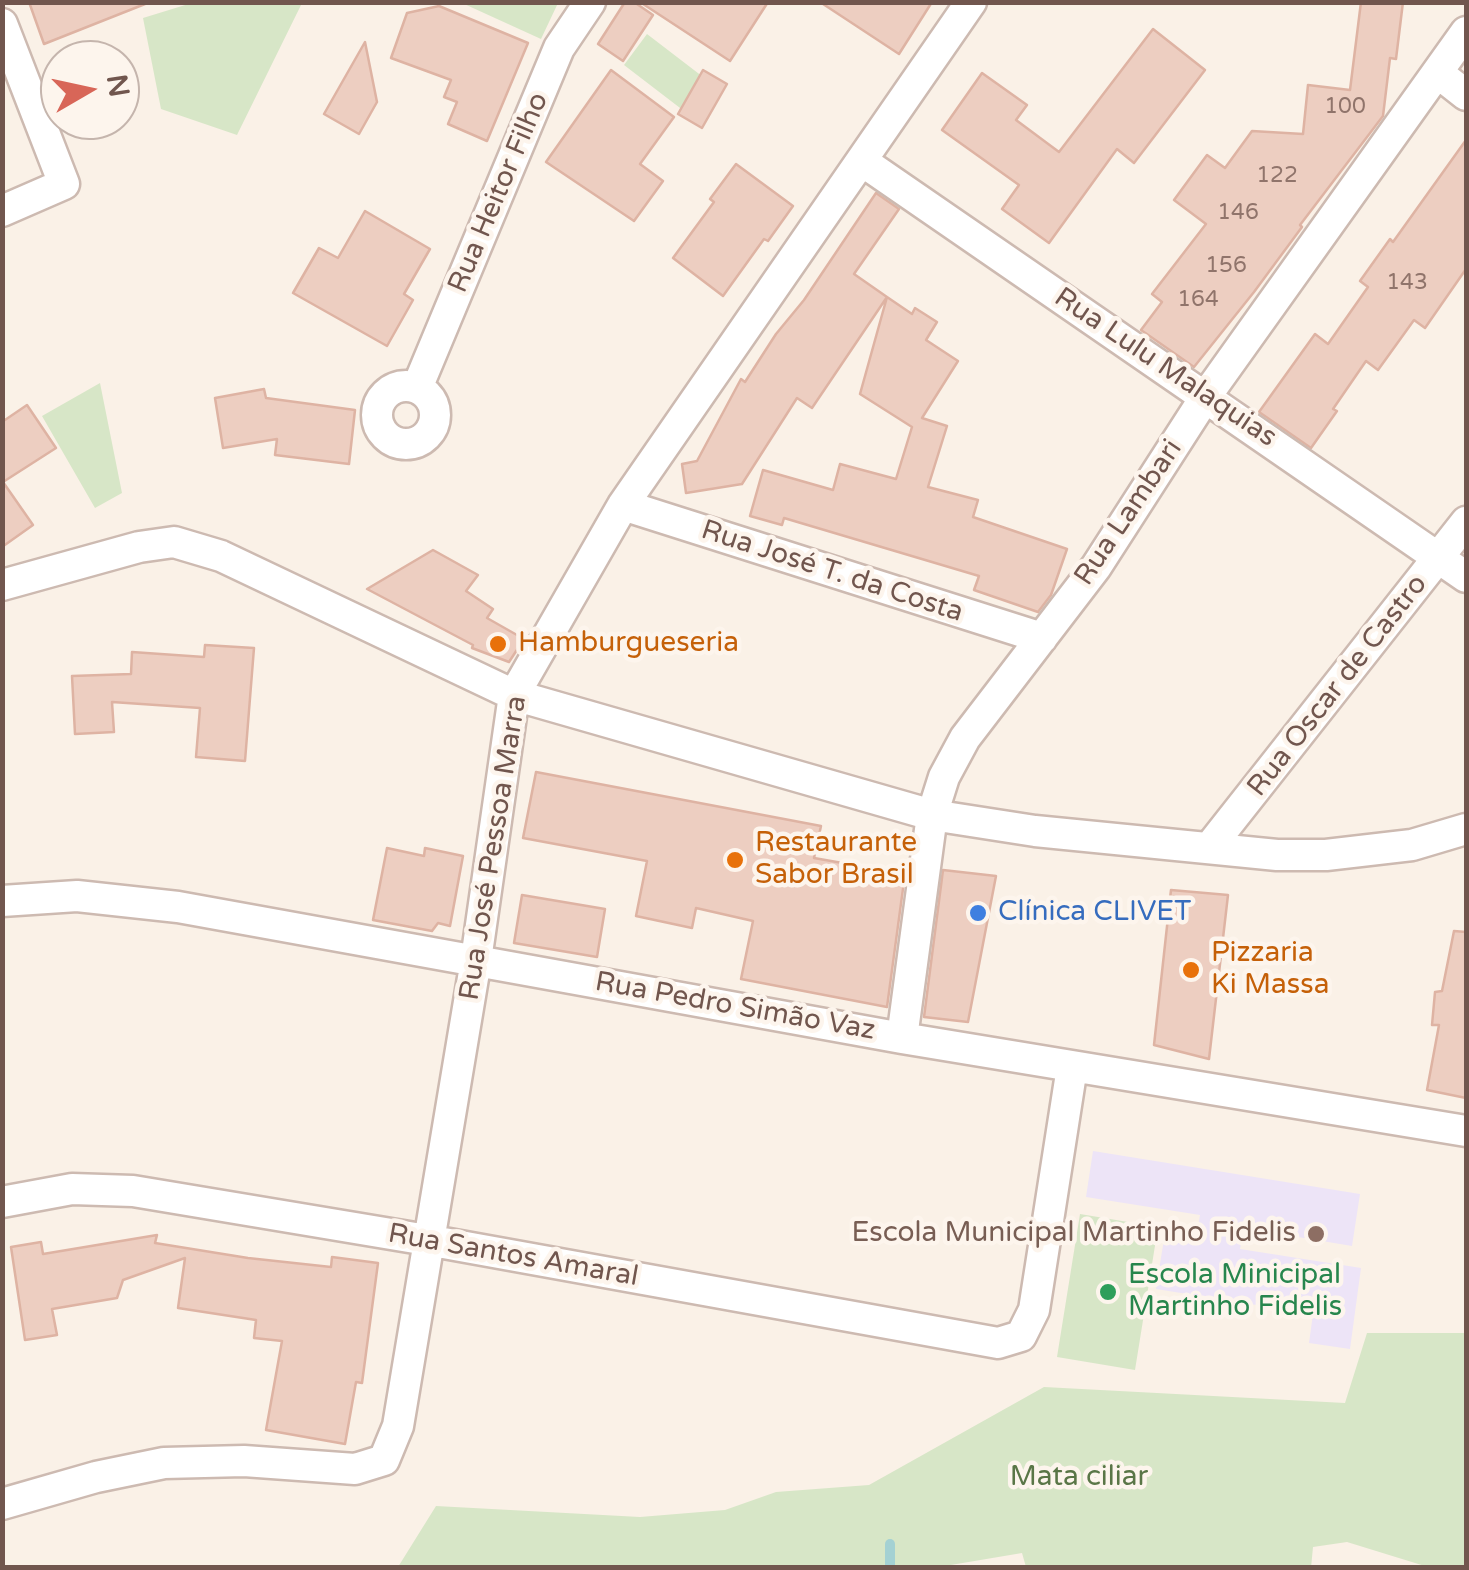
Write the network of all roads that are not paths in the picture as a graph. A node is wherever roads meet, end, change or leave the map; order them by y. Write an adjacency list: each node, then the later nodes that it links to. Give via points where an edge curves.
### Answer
1 (590, 2): 9 (street, Rua Heitor Filho, via 559,48)
2 (972, 2): 7 (street, Rua José Pessoa Marra)
3 (2, 24): 8 (street, via 64,184)
4 (1466, 32): 5 (street, Rua Lambari)
5 (1438, 72): 6 (street); 10 (street, Rua Lambari)
6 (1466, 95)
7 (862, 161): 10 (street, Rua Lulu Malaquias); 11 (street, Rua José Pessoa Marra)
8 (2, 211)
9 (417, 388)
10 (1206, 396): 13 (street, Rua Lulu Malaquias); 16 (street, Rua Lambari)
11 (622, 506): 16 (street, Rua José T. da Costa); 17 (street, Rua José Pessoa Marra)
12 (1466, 522): 13 (street, Rua Oscar de Castro)
13 (1440, 557): 14 (street, Rua Lulu Malaquias); 20 (street, Rua Oscar de Castro)
14 (1466, 577)
15 (2, 585): 17 (street, via 102,554 174,542 221,556)
16 (1042, 638): 18 (street, Rua Lambari, via 965,738)
17 (514, 695): 18 (street); 22 (street, Rua José Pessoa Marra)
18 (932, 815): 20 (street); 23 (street, Rua Lambari)
19 (1466, 829): 20 (street, via 1412,846 1326,855)
20 (1209, 848)
21 (2, 902): 22 (street, Rua Pedro Simão Vaz, via 77,896 178,907)
22 (476, 960): 23 (street, Rua Pedro Simão Vaz); 27 (street, Rua José Pessoa Marra)
23 (902, 1038): 24 (street, Rua Pedro Simão Vaz)
24 (1072, 1067): 25 (street, Rua Pedro Simão Vaz); 27 (street, Rua Santos Amaral, via 1034,1310 1021,1336 998,1343)
25 (1466, 1131)
26 (2, 1202): 27 (street, Rua Santos Amaral, via 72,1189 134,1190)
27 (427, 1240): 28 (street, Rua José Pessoa Marra, via 398,1426 384,1460 355,1469 244,1460 164,1463)
28 (2, 1504)

